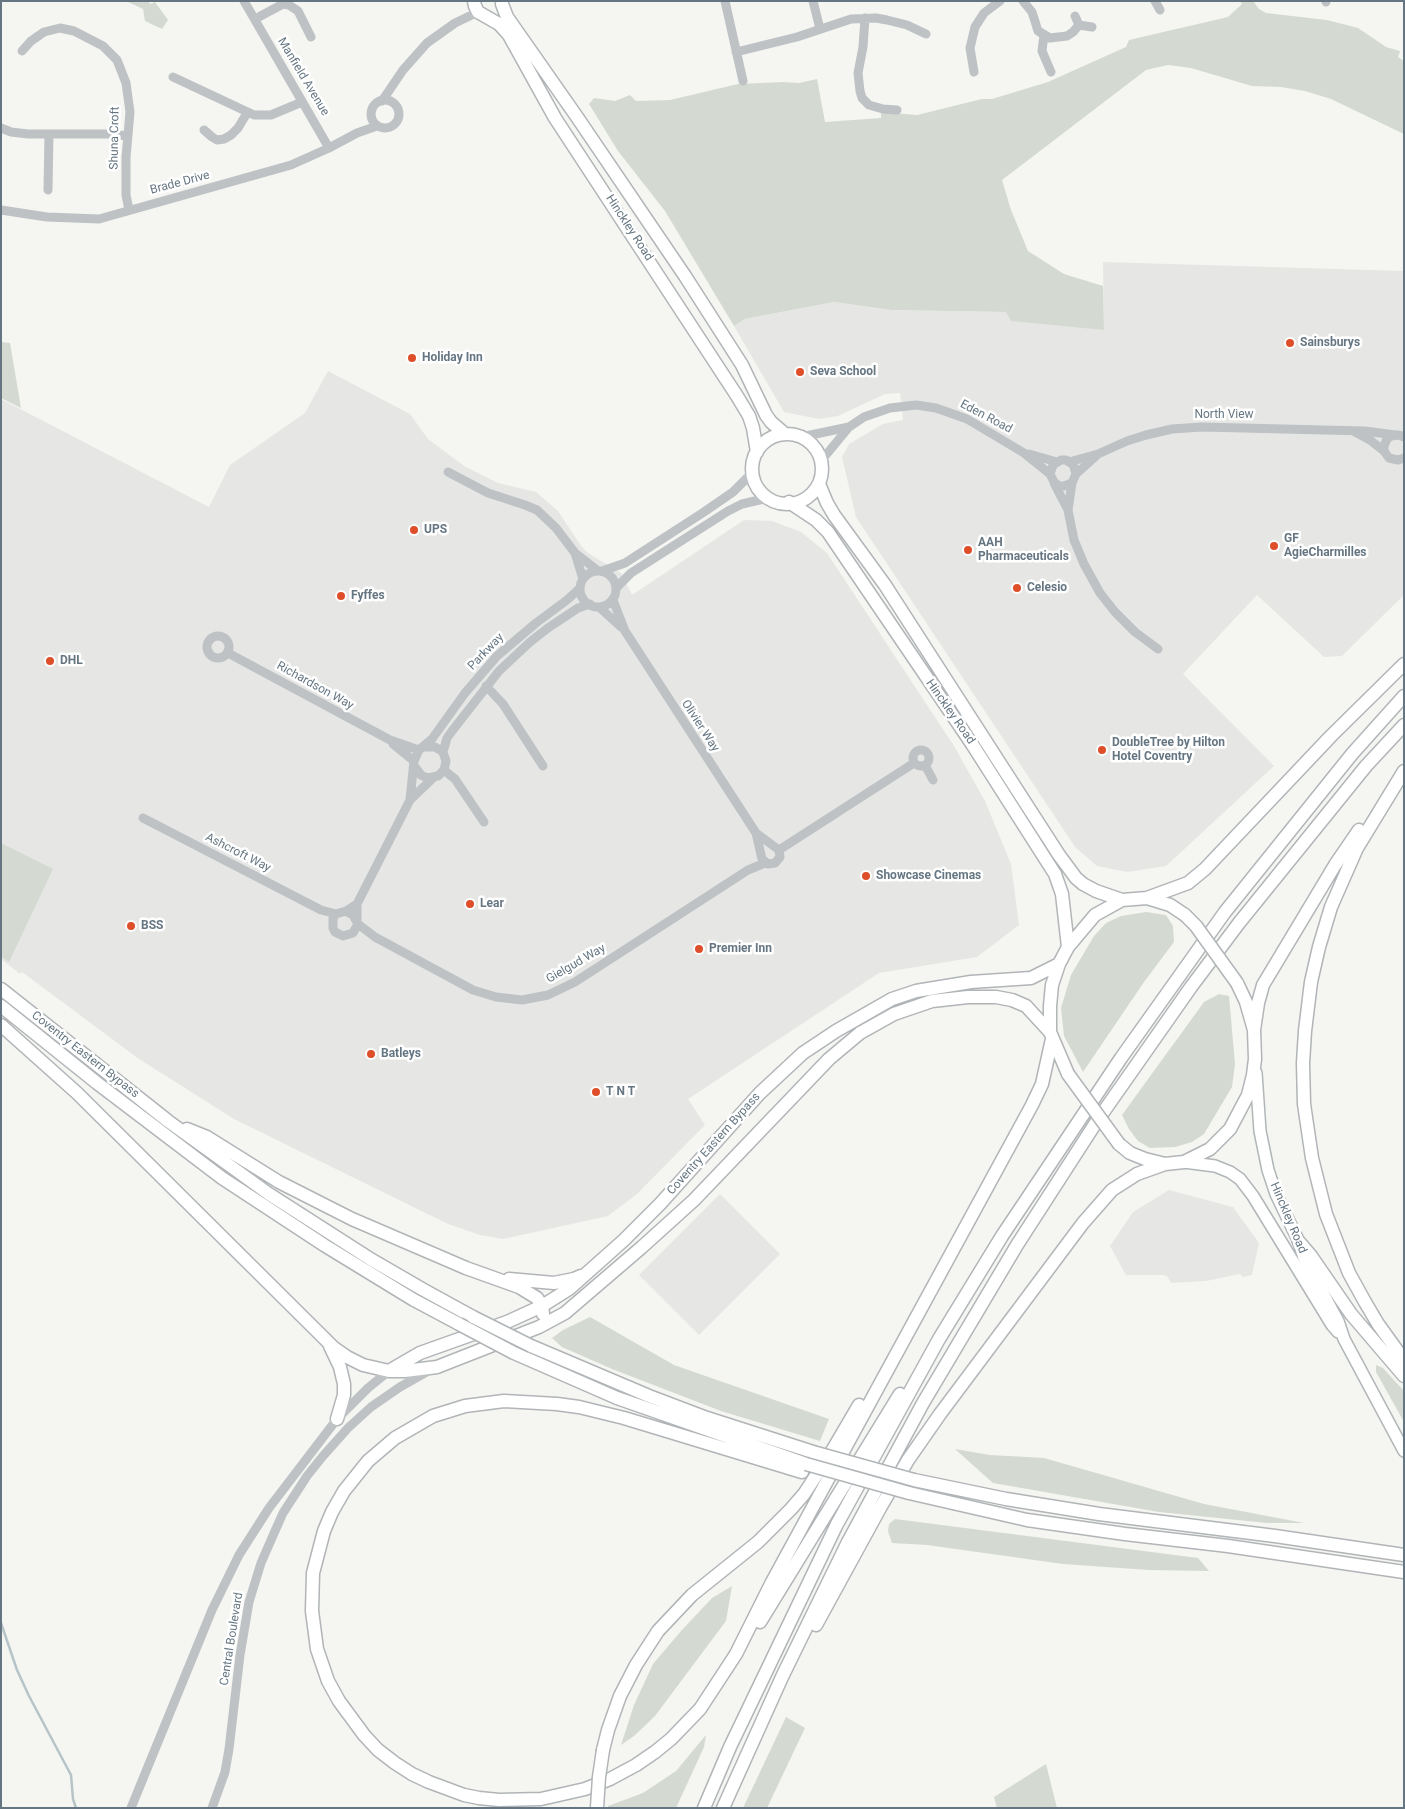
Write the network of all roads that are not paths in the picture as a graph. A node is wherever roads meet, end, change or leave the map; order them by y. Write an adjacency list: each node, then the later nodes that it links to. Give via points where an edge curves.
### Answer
1 (244, 1): 12 (street, Manfield Avenue)
2 (725, 1): 20 (street)
3 (813, 1): 15 (street)
4 (1000, 1): 21 (street, via 984,13 975,27 970,48)
5 (1022, 1): 17 (street, via 1032,12 1036,28)
6 (1155, 1): 9 (street)
7 (502, 2): 8 (highway, via 497,13 490,16); 40 (highway, Hinckley Road, via 507,18 578,117 742,365 766,415)
8 (476, 6): 25 (street, via 427,43 396,80); 44 (highway, Hinckley Road, via 509,35 556,118 737,396 753,428)
9 (1160, 10)
10 (1074, 16): 13 (street)
11 (865, 18): 15 (street); 16 (street, via 907,25); 27 (street, via 858,73 862,98 869,105)
12 (255, 19): 18 (street, via 283,4 289,5 298,11); 26 (street, Manfield Avenue)
13 (1079, 25): 14 (street); 17 (street, via 1067,36 1050,38)
14 (1092, 27)
15 (820, 29): 20 (street)
16 (926, 34)
17 (1044, 35): 22 (street, via 1042,51)
18 (311, 37)
19 (22, 51): 33 (street, Shuna Croft, via 44,32 60,28 74,31 103,46 117,60 126,83 130,112)
20 (736, 52): 24 (street)
21 (974, 72)
22 (1051, 72)
23 (174, 77): 28 (street)
24 (743, 82)
25 (386, 101): 29 (street, via 377,102 372,109); 29 (street, via 398,111 396,123 386,128)
26 (302, 102): 28 (street, via 271,116); 34 (street, Manfield Avenue)
27 (897, 110)
28 (247, 113): 31 (street, via 232,135 224,139 217,140)
29 (374, 123): 34 (street, Brade Drive)
30 (1, 128): 32 (street, via 11,132)
31 (204, 130)
32 (49, 134): 33 (street); 35 (street)
33 (127, 136): 37 (street, Shuna Croft, via 126,195)
34 (329, 148): 37 (street, Brade Drive, via 280,169)
35 (48, 190)
36 (1, 210): 37 (street, Brade Drive, via 84,220)
37 (129, 210)
38 (848, 426): 42 (street, Eden Road); 45 (street, Eden Road, via 890,408 916,405 936,408 966,419); 48 (street, Eden Road)
39 (1354, 432): 41 (street, North View); 43 (street, North View); 46 (street, North View, via 1202,426 1146,435)
40 (784, 434): 42 (highway); 44 (highway, via 772,437)
41 (1399, 436): 43 (street, via 1391,436 1385,442)
42 (801, 437): 48 (highway, via 815,449)
43 (1384, 451): 47 (street, North View, via 1393,460)
44 (757, 452): 52 (highway)
45 (1024, 453): 49 (street); 53 (street)
46 (1098, 454): 50 (street); 54 (street)
47 (1404, 458)
48 (821, 461): 55 (highway)
49 (1057, 462): 50 (street); 53 (street, via 1053,465)
50 (1069, 462): 54 (street, via 1075,468)
51 (448, 472): 59 (street, via 488,493 537,510)
52 (753, 472): 56 (highway, via 758,489); 60 (street, via 733,492 697,517 625,563)
53 (1052, 478): 54 (street, via 1064,486); 58 (street)
54 (1074, 478): 58 (street)
55 (818, 484): 57 (highway, via 808,498); 94 (highway, Hinckley Road, via 834,515 890,593 1059,855 1083,884)
56 (768, 498): 57 (highway); 63 (street, via 728,510 631,573)
57 (789, 502): 100 (highway, Hinckley Road, via 816,520 839,546 1055,874 1062,894)
58 (1068, 510): 68 (street, via 1073,538 1100,593 1135,632)
59 (575, 553): 60 (street); 61 (street)
60 (600, 571): 61 (street, via 591,572); 63 (street, via 613,579)
61 (583, 579): 62 (street)
62 (580, 588): 65 (street); 75 (street, Parkway, via 497,656)
63 (616, 588): 64 (street)
64 (613, 600): 66 (street); 67 (street, Olivier Way)
65 (590, 604): 66 (street); 71 (street, Parkway, via 578,608 542,633)
66 (599, 607): 67 (street, Olivier Way)
67 (625, 631): 89 (street, Olivier Way)
68 (1158, 649)
69 (228, 653): 74 (street, Richardson Way)
70 (1404, 664): 93 (highway, via 1205,869 1188,883)
71 (486, 686): 76 (street, Parkway, via 452,730); 80 (street, via 503,704)
72 (1404, 696): 117 (highway, via 1352,754 1225,912 1121,1058 1002,1236)
73 (1404, 725): 130 (highway, via 1366,766 1240,923 1134,1068 1064,1171 961,1338 897,1451 802,1635)
74 (390, 740): 75 (street, Richardson Way); 78 (street, Richardson Way)
75 (422, 749): 76 (street, via 435,747); 78 (street)
76 (443, 752): 82 (street)
77 (914, 763): 79 (street, via 920,767); 79 (street, via 913,755 917,750 923,750 929,755); 91 (street)
78 (414, 764): 84 (street, via 421,775); 86 (street)
79 (925, 765): 85 (street)
80 (543, 766)
81 (1404, 767): 105 (highway, via 1335,865 1263,985)
82 (444, 770): 84 (street); 88 (street, via 455,779)
83 (1404, 771): 120 (highway, via 1357,848 1331,907 1312,982 1303,1063 1304,1104 1312,1158 1326,1214 1365,1302)
84 (432, 778): 86 (street)
85 (933, 780)
86 (410, 800): 95 (street)
87 (143, 818): 96 (street, Ashcroft Way, via 321,910)
88 (484, 822)
89 (756, 833): 90 (street, Olivier Way); 92 (street, Olivier Way)
90 (770, 845): 91 (street); 92 (street, via 765,847)
91 (779, 850): 92 (street, via 777,862 772,864)
92 (762, 857): 99 (street, Gielgud Way, via 748,870 575,982 536,997 510,999 473,990)
93 (1147, 898): 94 (highway); 105 (highway, bridge, via 1170,905 1196,926 1237,983)
94 (1122, 900): 100 (highway, via 1095,915)
95 (357, 904): 96 (street); 97 (street)
96 (338, 915): 97 (street, Ashcroft Way, via 354,915); 98 (street, Ashcroft Way, via 332,928 339,935)
97 (357, 922): 98 (street); 99 (street, Gielgud Way)
98 (353, 933): 99 (street, Gielgud Way)
99 (375, 937)
100 (1068, 947): 101 (highway)
101 (1059, 964): 106 (highway, via 1052,985); 112 (highway, Coventry Eastern Bypass, via 1031,978 971,982 916,991 892,999 836,1031 803,1054 760,1093 679,1185)
102 (1, 989): 108 (highway, Coventry Eastern Bypass)
103 (1, 1006): 126 (highway, bridge, via 222,1178 414,1300 514,1353 600,1391)
104 (1, 1025): 119 (highway, via 77,1093)
105 (1254, 1030): 107 (highway)
106 (1051, 1036): 110 (highway, bridge, via 1068,1074 1119,1144 1139,1157); 114 (highway, via 1042,1084 1032,1105); 116 (highway, Coventry Eastern Bypass, via 1026,1006 996,997 932,1001 894,1014 860,1033 828,1059 666,1226 573,1307)
107 (1255, 1059): 109 (highway, via 1248,1095 1230,1129 1210,1149); 111 (main road, Hinckley Road, via 1258,1111 1267,1164 1276,1194)
108 (168, 1121): 113 (highway, via 207,1137 279,1182 352,1219); 127 (highway, bridge, via 326,1232 422,1289 531,1346 707,1418 914,1480 1006,1499)
109 (1184, 1162): 110 (highway); 118 (main road, Hinckley Road, via 1215,1166 1240,1178)
110 (1165, 1164): 130 (highway, via 1128,1178 1095,1208 940,1414 880,1508)
111 (1299, 1242): 118 (main road, Hinckley Road, via 1304,1258 1338,1320); 123 (highway, via 1351,1314)
112 (595, 1267): 113 (highway, via 574,1279 554,1283); 115 (highway, Coventry Eastern Bypass)
113 (499, 1279): 115 (highway, via 531,1293)
114 (926, 1298): 129 (highway); 133 (highway, bridge, via 798,1502 758,1542 692,1595 647,1647 620,1696 603,1750)
115 (542, 1306): 116 (highway, via 543,1318); 122 (highway, Coventry Eastern Bypass, via 420,1353)
116 (539, 1327): 121 (highway, Coventry Eastern Bypass)
117 (939, 1339): 129 (highway, via 878,1426 764,1616); 134 (highway, via 808,1583)
118 (1344, 1339): 125 (main road, Hinckley Road)
119 (328, 1342): 122 (highway, Coventry Eastern Bypass, via 363,1365); 124 (highway, via 344,1379 344,1396)
120 (1404, 1360)
121 (437, 1366): 122 (highway, Coventry Eastern Bypass); 132 (street, Central Boulevard, via 400,1386 348,1428 307,1476 284,1513 261,1564 249,1602 229,1749)
122 (389, 1371): 124 (street, Central Boulevard)
123 (1404, 1376)
124 (337, 1419): 131 (street, Central Boulevard, via 269,1508 239,1555 205,1628)
125 (1404, 1452)
126 (804, 1468): 128 (highway, bridge, via 1027,1520); 129 (highway, via 579,1407 518,1400 465,1406 414,1426 394,1438 368,1461 332,1512 313,1574 312,1611 317,1649 328,1681 342,1707 378,1750 412,1774 464,1795 500,1800 540,1799 610,1779 671,1739 700,1709)
127 (1404, 1556)
128 (1404, 1572)
129 (736, 1654)
130 (748, 1753): 135 (highway)
131 (131, 1808)
132 (212, 1808)
133 (597, 1808)
134 (704, 1808)
135 (723, 1808)

